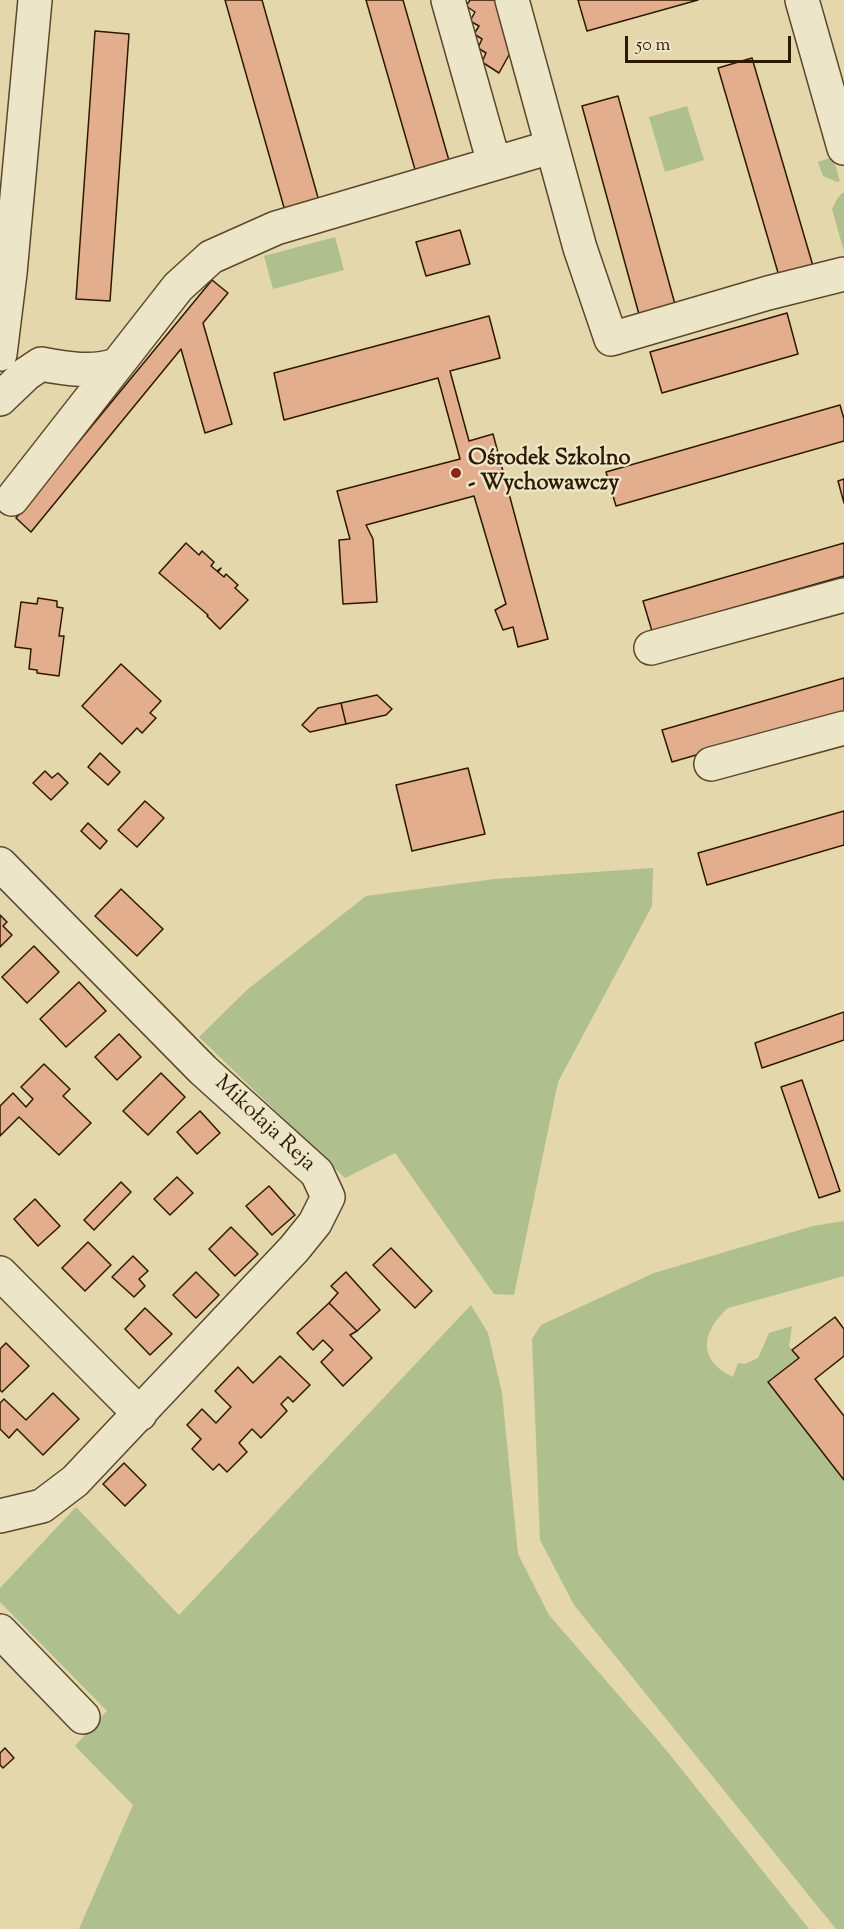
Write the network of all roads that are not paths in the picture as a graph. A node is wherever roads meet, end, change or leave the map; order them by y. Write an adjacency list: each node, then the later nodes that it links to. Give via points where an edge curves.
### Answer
1 (35, 0): 10 (street)
2 (448, 0): 8 (street)
3 (512, 0): 6 (street)
4 (802, 0): 5 (street)
5 (830, 49): 7 (street)
6 (551, 147): 8 (street); 9 (street, via 611,339)
7 (844, 148)
8 (494, 163): 11 (street, via 276,228 211,257 178,287)
9 (844, 274)
10 (0, 354)
11 (117, 365): 12 (street, via 101,370 41,364); 13 (street)
12 (0, 399)
13 (12, 499)
14 (844, 595): 15 (street)
15 (651, 648)
16 (844, 729): 17 (street)
17 (711, 764)
18 (0, 864): 20 (street, Mikołaja Reja, via 203,1070 317,1173 328,1197 315,1223 294,1249)
19 (0, 1273): 20 (street)
20 (140, 1414): 21 (street, Mikołaja Reja, via 75,1481 42,1506)
21 (0, 1516)
22 (0, 1631): 23 (street)
23 (83, 1717)

